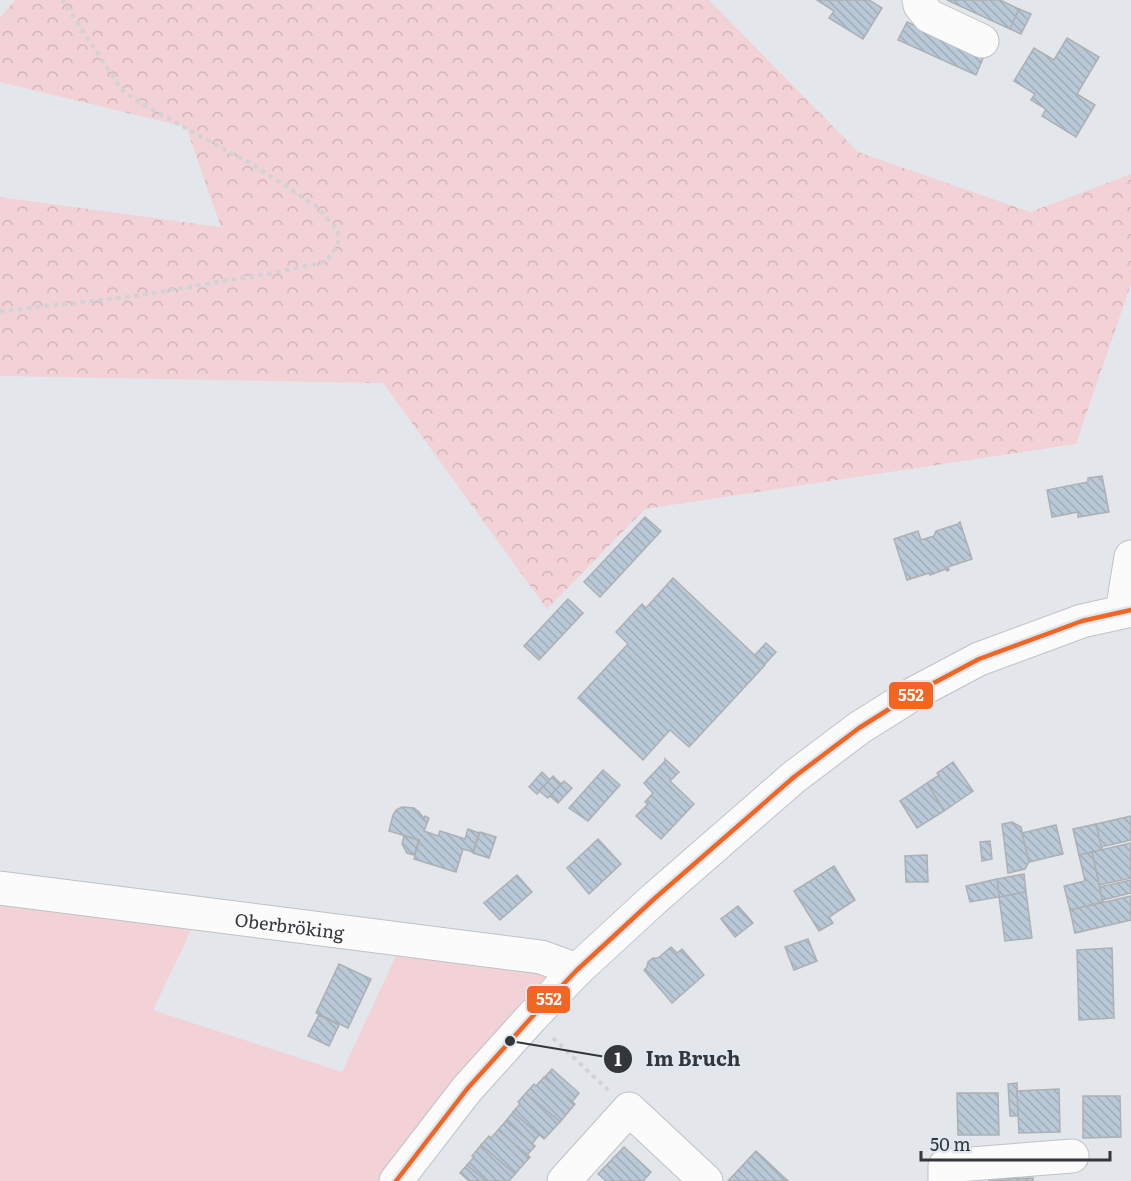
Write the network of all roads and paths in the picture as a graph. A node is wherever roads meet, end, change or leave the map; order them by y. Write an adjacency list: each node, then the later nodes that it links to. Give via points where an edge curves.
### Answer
1 (62, 0): 4 (path, via 122,90 255,166 316,206 338,230 338,246 325,262 273,273 128,297)
2 (919, 0): 3 (main road, via 929,16)
3 (982, 41)
4 (0, 311)
5 (1131, 557): 6 (main road)
6 (1126, 611): 8 (main road, via 1082,621 979,659 859,728 786,784)
7 (0, 888): 8 (main road, Oberbröking, via 541,957)
8 (578, 970): 9 (main road)
9 (531, 1018): 10 (path); 12 (main road, via 467,1089)
10 (629, 1109): 13 (main road); 14 (main road)
11 (1072, 1156): 15 (main road, via 945,1166)
12 (396, 1181)
13 (564, 1181)
14 (705, 1181)
15 (945, 1181)

